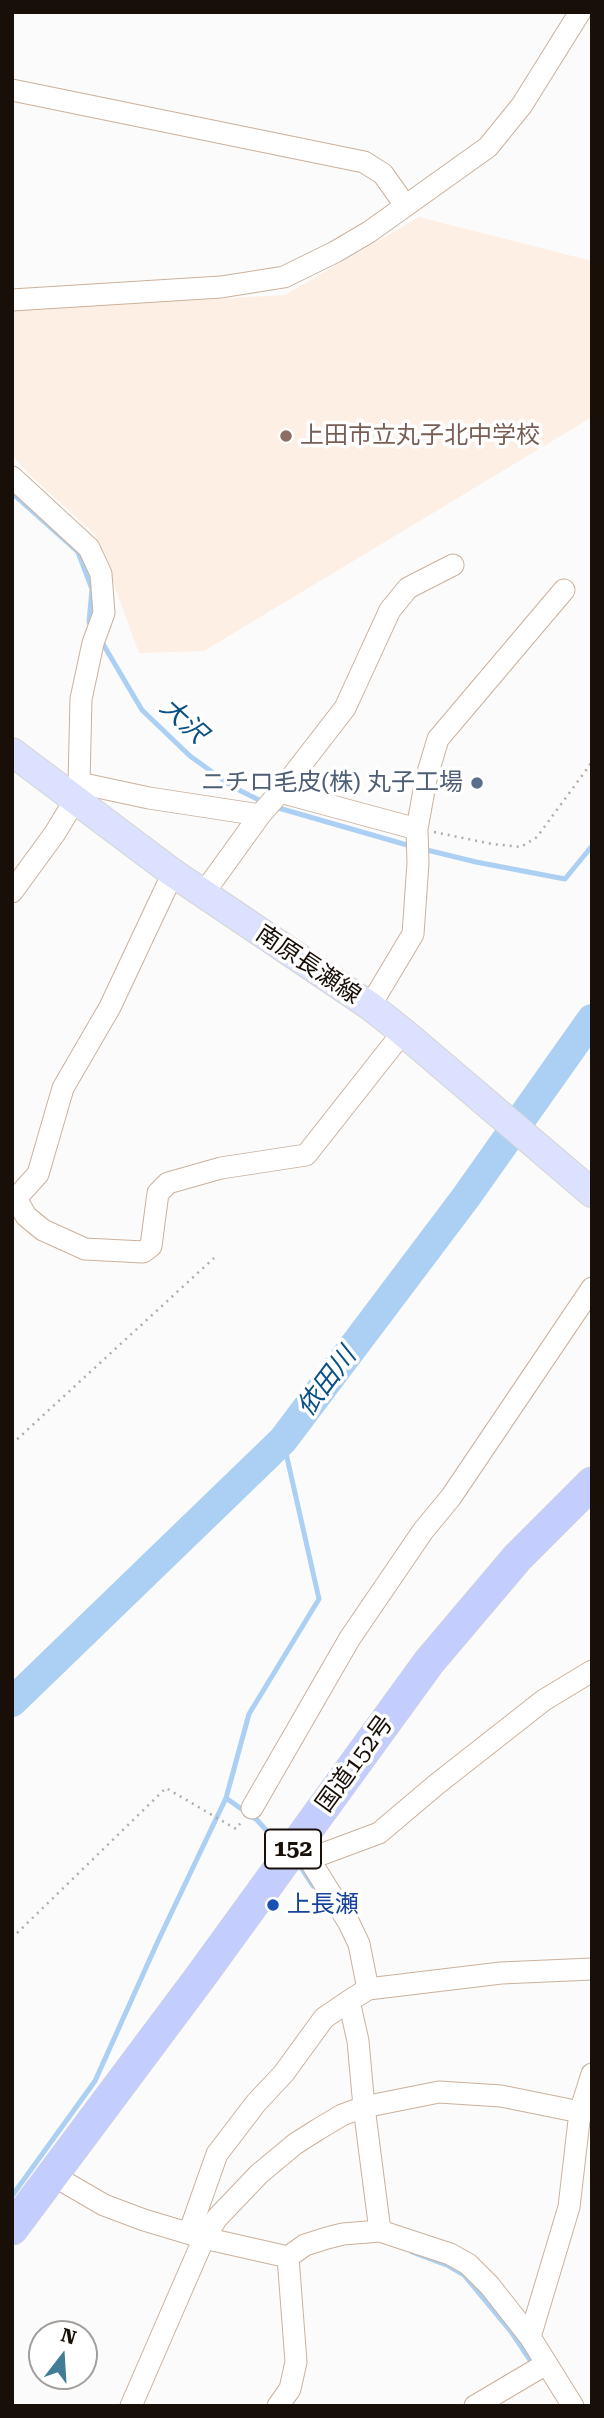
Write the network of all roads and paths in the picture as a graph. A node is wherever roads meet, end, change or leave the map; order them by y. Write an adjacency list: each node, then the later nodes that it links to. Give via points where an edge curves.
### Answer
1 (580, 12): 3 (street, via 523,105 488,148)
2 (12, 90): 3 (street, via 364,162 383,174)
3 (405, 205): 4 (street, via 369,232 284,277 222,287)
4 (12, 300)
5 (12, 477): 10 (street, via 89,548 101,574 104,613 81,699)
6 (453, 565): 11 (street, via 408,588 390,610 345,708)
7 (564, 590): 13 (street, via 438,739)
8 (12, 752): 10 (main road, 南原長瀬線)
9 (592, 762): 13 (path, via 537,837 521,847)
10 (77, 791): 12 (street); 14 (main road, 南原長瀬線); 15 (street, via 55,832)
11 (280, 792): 12 (street); 13 (street)
12 (260, 815): 16 (street)
13 (417, 829): 17 (street, via 413,934)
14 (173, 873): 16 (main road, 南原長瀬線); 20 (street, via 110,1007 63,1087 38,1174)
15 (12, 892)
16 (203, 894): 17 (main road, 南原長瀬線)
17 (370, 1006): 18 (main road, 南原長瀬線)
18 (403, 1032): 19 (main road, 南原長瀬線); 20 (street, via 306,1155 221,1168 168,1183 158,1193 151,1246 143,1252 85,1250 43,1230 26,1216)
19 (592, 1193)
20 (16, 1196)
21 (215, 1258): 23 (path)
22 (592, 1288): 26 (street, via 350,1639)
23 (12, 1444)
24 (592, 1483): 27 (highway, 国道152号 / 152, via 517,1558 429,1662)
25 (592, 1671): 27 (street, via 544,1700 379,1833)
26 (248, 1813): 28 (path, via 236,1829 166,1788)
27 (302, 1853): 30 (street, via 349,1923 359,1944); 35 (highway, 国道152号 / 152, via 201,1976)
28 (12, 1938)
29 (592, 1969): 30 (street, via 501,1973)
30 (368, 1989): 31 (street)
31 (349, 2001): 33 (street); 38 (street, via 324,2018 217,2154)
32 (592, 2074): 34 (street)
33 (364, 2107): 34 (street, via 439,2092 501,2096); 37 (street); 38 (street, via 295,2144)
34 (586, 2112): 40 (street, via 569,2207)
35 (54, 2176): 36 (highway, 国道152号 / 152); 38 (street, via 104,2205)
36 (12, 2229)
37 (380, 2231): 39 (street, via 327,2238); 40 (street, via 468,2264)
38 (197, 2236): 39 (street); 42 (street)
39 (288, 2257): 43 (street, via 296,2362 290,2389)
40 (530, 2337): 41 (street)
41 (546, 2364): 44 (street); 45 (street)
42 (131, 2406)
43 (278, 2406)
44 (475, 2406)
45 (573, 2406)

